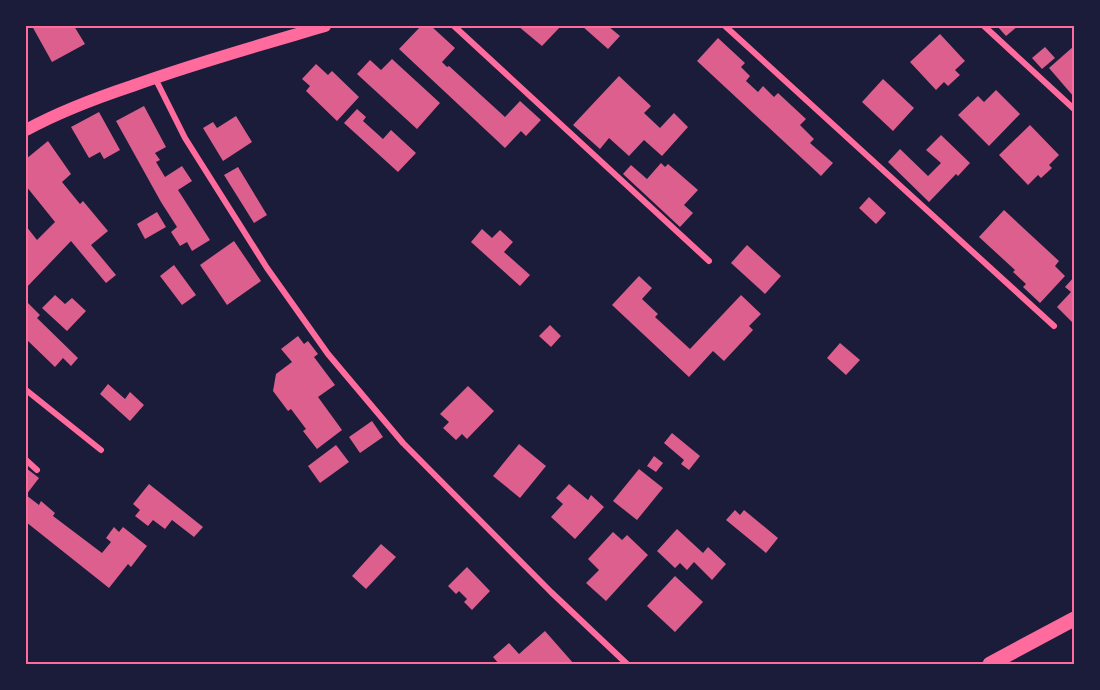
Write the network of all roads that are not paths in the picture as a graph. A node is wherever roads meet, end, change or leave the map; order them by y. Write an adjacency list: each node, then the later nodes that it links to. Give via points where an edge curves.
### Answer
1 (325, 26): 5 (main road)
2 (454, 26): 8 (street)
3 (726, 26): 9 (street)
4 (984, 26): 6 (street)
5 (155, 77): 7 (main road); 15 (street, via 185,138 267,268 328,354 410,451)
6 (1074, 109)
7 (26, 130)
8 (709, 261)
9 (1054, 326)
10 (26, 390): 11 (street)
11 (101, 450)
12 (26, 460): 13 (street)
13 (37, 470)
14 (1074, 619): 16 (main road)
15 (627, 664)
16 (990, 664)

